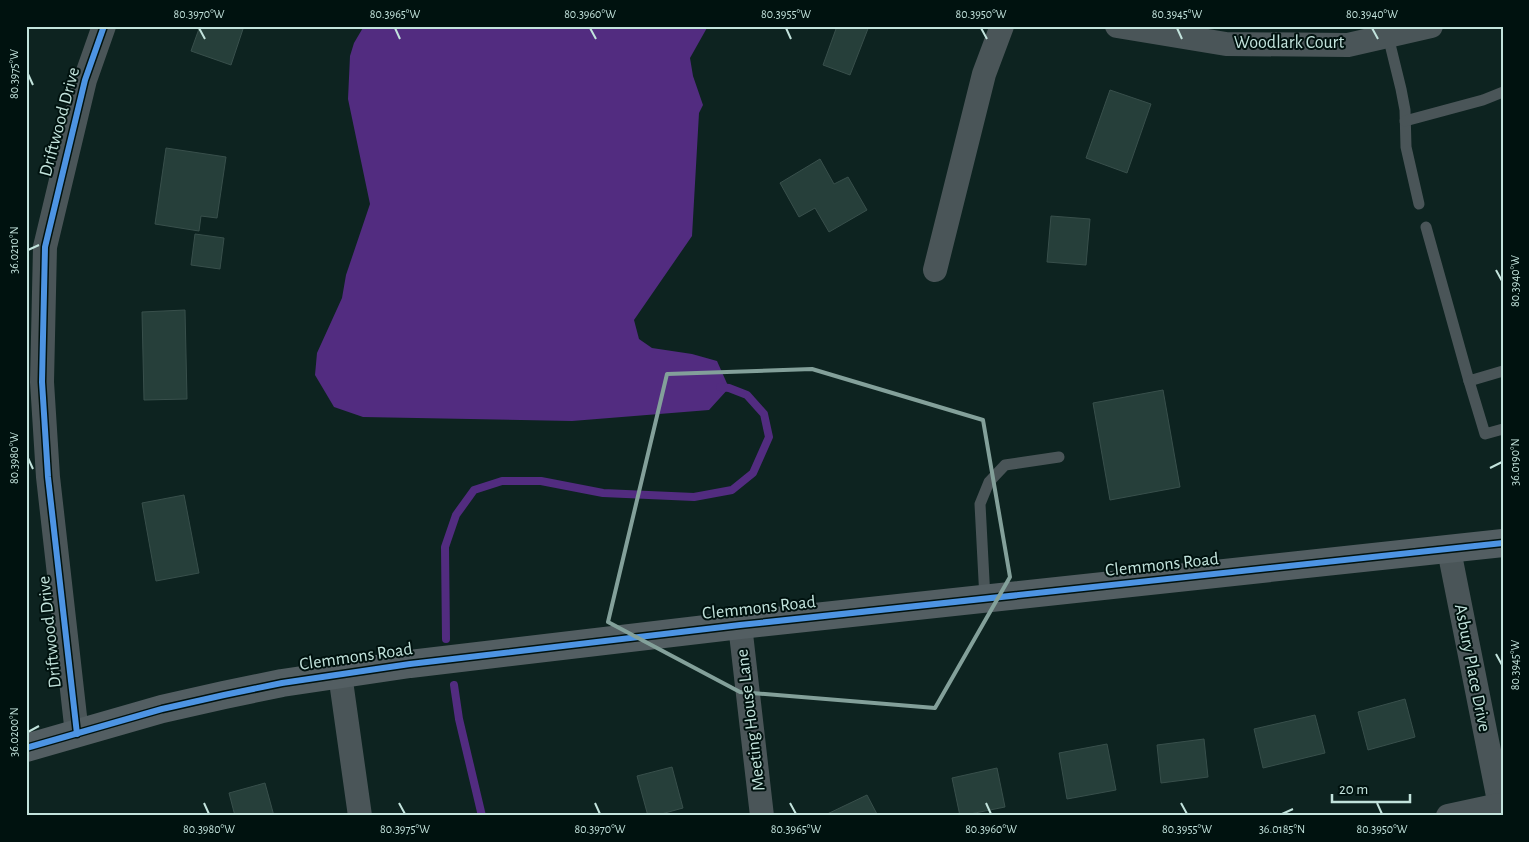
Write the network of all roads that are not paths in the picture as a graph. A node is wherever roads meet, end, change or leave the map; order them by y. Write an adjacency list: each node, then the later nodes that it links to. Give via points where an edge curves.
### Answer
1 (104, 26): 10 (street, Driftwood Drive)
2 (1002, 26): 11 (street, via 984,74)
3 (1117, 26): 5 (street, Woodlark Court, via 1226,44 1348,45)
4 (1431, 26): 5 (street, Woodlark Court)
5 (1388, 36): 7 (lane)
6 (1503, 92): 7 (lane)
7 (1405, 121): 8 (lane, via 1406,146)
8 (1419, 204)
9 (1426, 227): 13 (lane)
10 (36, 247): 21 (street, Driftwood Drive, via 48,477)
11 (935, 270)
12 (1503, 371): 13 (lane)
13 (1469, 381): 14 (lane, via 1485,434)
14 (1503, 429)
15 (1059, 457): 18 (lane, via 1005,465 989,482 980,504)
16 (1503, 543): 17 (main road, Clemmons Road)
17 (1448, 550): 18 (main road, Clemmons Road); 23 (street, Asbury Place Drive)
18 (985, 599): 19 (main road, Clemmons Road)
19 (740, 625): 20 (main road, Clemmons Road); 25 (street, Meeting House Lane)
20 (340, 674): 21 (main road, Clemmons Road, via 162,709); 24 (street)
21 (77, 734): 22 (main road, Clemmons Road)
22 (26, 748)
23 (1500, 810): 26 (street)
24 (360, 816)
25 (762, 816)
26 (1448, 816)

